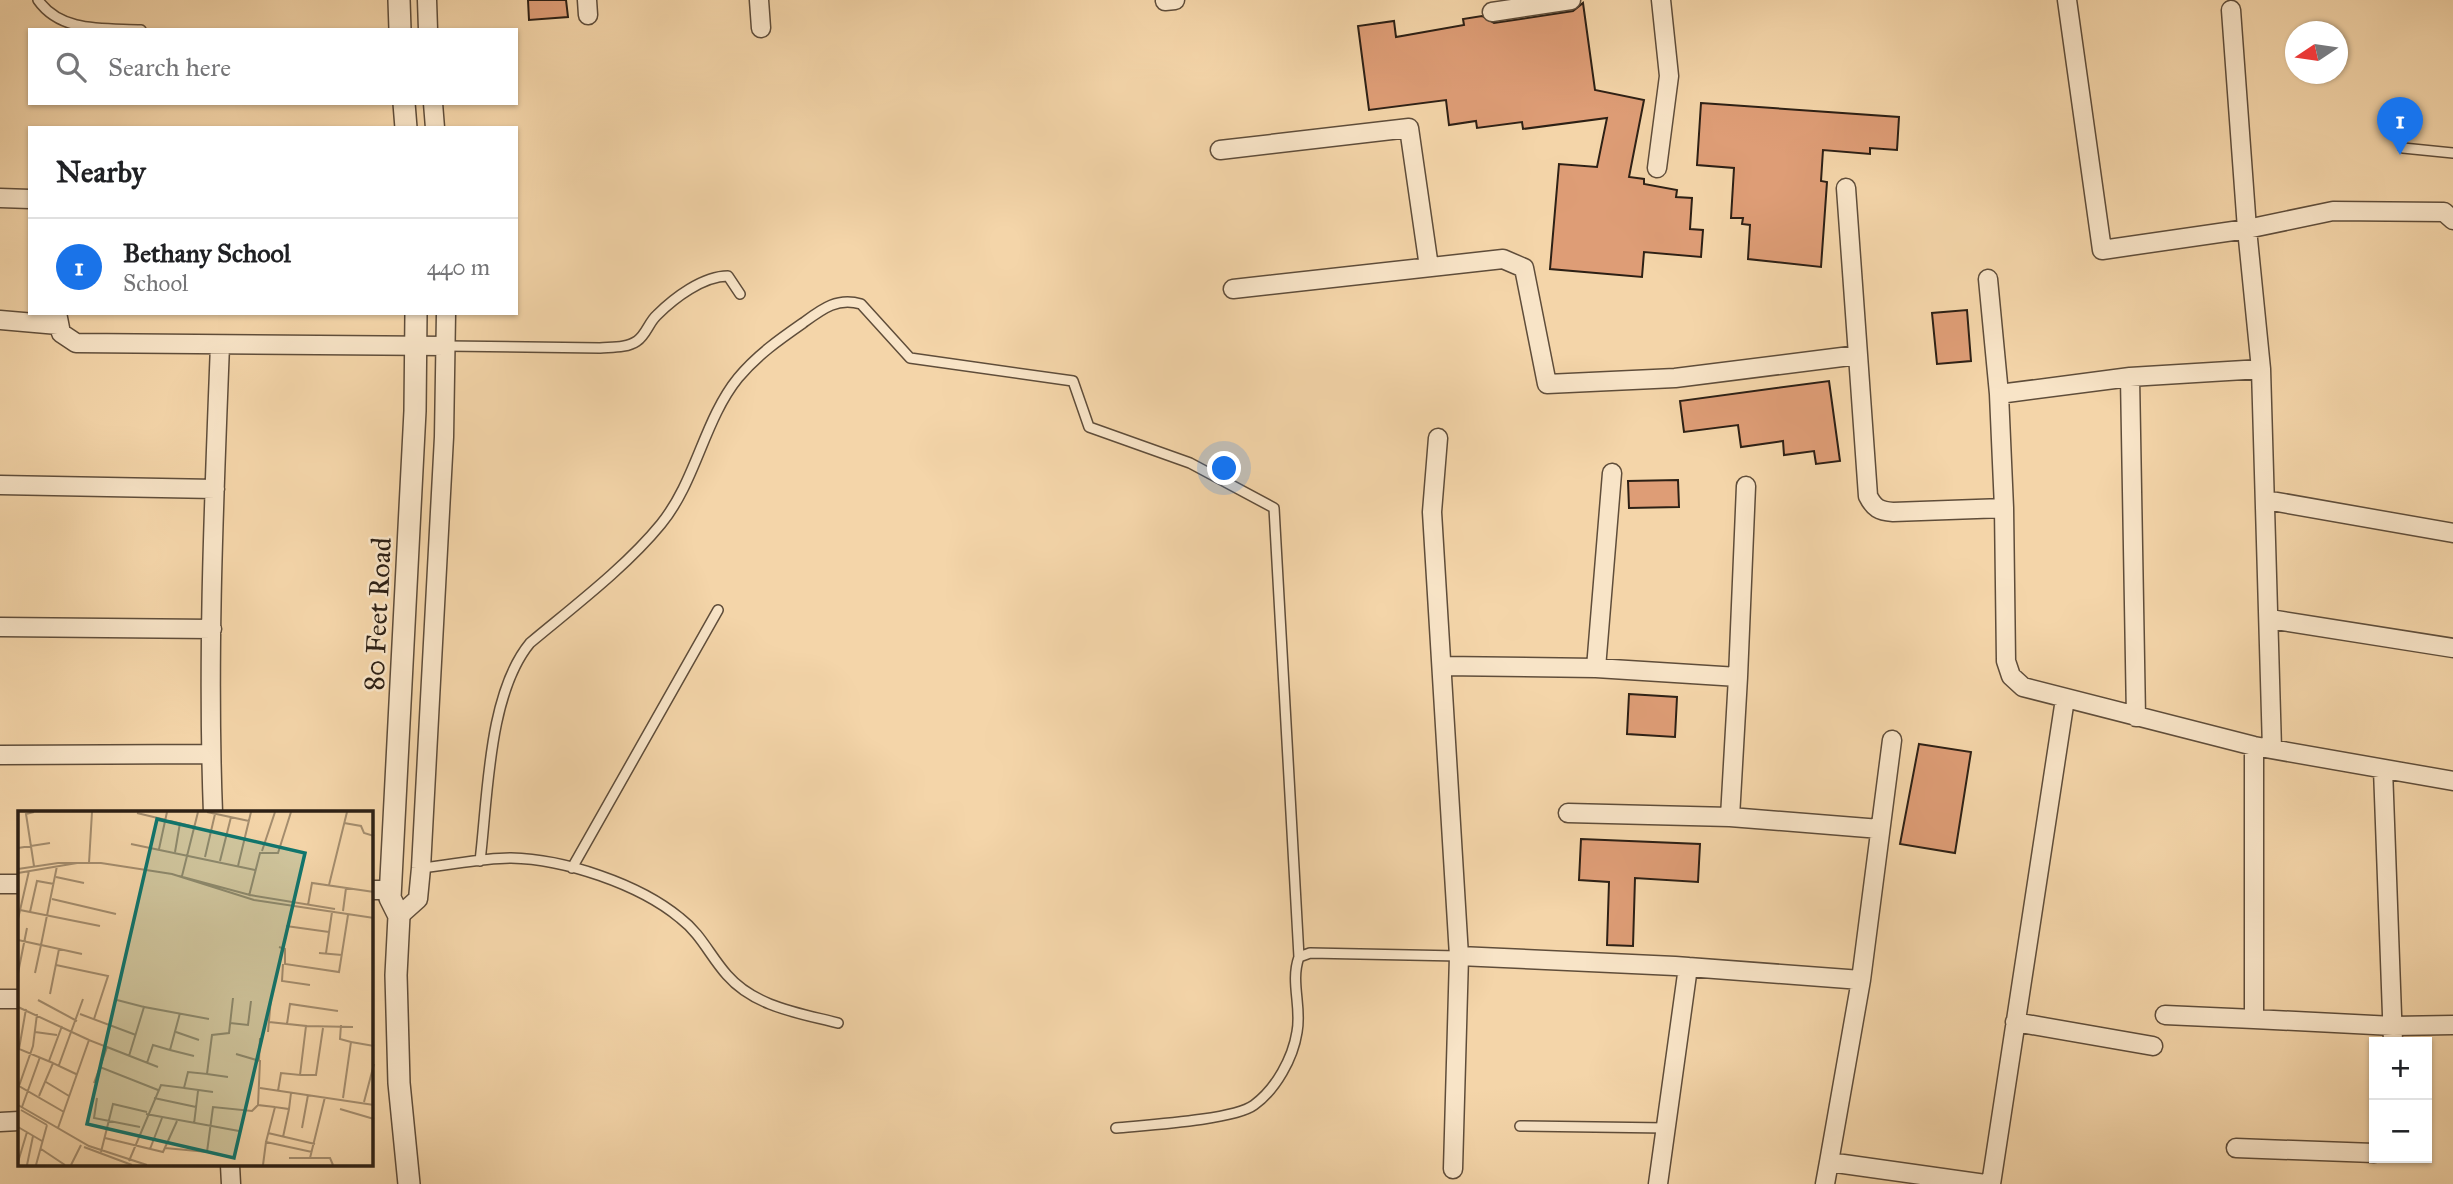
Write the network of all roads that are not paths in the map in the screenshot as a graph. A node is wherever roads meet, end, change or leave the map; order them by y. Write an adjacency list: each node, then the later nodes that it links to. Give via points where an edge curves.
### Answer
1 (38, 0): 10 (lane, via 59,21)
2 (399, 0): 11 (street)
3 (427, 0): 12 (street)
4 (759, 0): 13 (street)
5 (1571, 0): 9 (street)
6 (1661, 0): 21 (street, via 1669,76)
7 (2067, 0): 26 (street, via 2102,250)
8 (2231, 10): 26 (street)
9 (1492, 12)
10 (110, 28)
11 (400, 28)
12 (429, 28)
13 (761, 28)
14 (404, 105): 16 (street)
15 (433, 105): 17 (street)
16 (406, 126)
17 (435, 126)
18 (2403, 148): 20 (lane)
19 (1220, 150): 27 (street, via 1409,128)
20 (2453, 153)
21 (1657, 168)
22 (1846, 188): 38 (street)
23 (0, 198): 24 (street)
24 (28, 199)
25 (2453, 219): 26 (street, via 2444,212 2354,209)
26 (2247, 229): 39 (street)
27 (1429, 267): 29 (street); 38 (street, via 1503,259 1524,268 1547,384 1675,378)
28 (1988, 279): 41 (street)
29 (1234, 289)
30 (740, 294): 37 (lane, via 728,276 716,276 656,316 639,340 625,346)
31 (416, 315): 36 (street, 80 Feet Road)
32 (446, 315): 37 (street)
33 (58, 319): 34 (street); 35 (street, via 67,340 76,343)
34 (0, 320)
35 (220, 345): 36 (street); 46 (street)
36 (417, 345): 37 (street); 76 (street, 80 Feet Road)
37 (446, 346): 72 (street)
38 (1858, 355): 48 (street, via 1868,496 1873,506 1893,512)
39 (2262, 369): 40 (street); 47 (street)
40 (2130, 377): 41 (street); 59 (street)
41 (1999, 394): 48 (street)
42 (1437, 438): 55 (street, via 1432,512)
43 (1612, 473): 56 (street)
44 (0, 485): 46 (street)
45 (1746, 486): 57 (street)
46 (215, 489): 53 (street)
47 (2266, 500): 49 (street); 51 (street)
48 (2004, 508): 58 (street, via 2006,662 2011,676 2023,687)
49 (2453, 533)
50 (718, 610): 73 (lane)
51 (2270, 619): 54 (street); 62 (street)
52 (0, 627): 53 (street)
53 (212, 629): 63 (street)
54 (2453, 648)
55 (1441, 666): 56 (street); 78 (street)
56 (1596, 668): 57 (street)
57 (1738, 677): 69 (street)
58 (2065, 699): 59 (street); 86 (street)
59 (2136, 717): 61 (street)
60 (1892, 740): 70 (street)
61 (2254, 746): 62 (street); 85 (street)
62 (2272, 749): 65 (street)
63 (211, 754): 64 (street); 67 (street)
64 (0, 755)
65 (2383, 769): 66 (street); 89 (street)
66 (2453, 780)
67 (213, 811)
68 (1568, 813): 69 (street)
69 (1730, 817): 70 (street)
70 (1880, 829): 81 (street)
71 (480, 861): 72 (lane); 73 (lane, via 511,858); 79 (lane, via 497,723 515,661 661,524 687,481 720,406 760,353 828,305 851,301 861,304 910,358 1073,381 1088,427 1190,463 1274,508)
72 (421, 868): 77 (street, via 418,899)
73 (572, 868): 87 (lane, via 594,873 678,915 747,993 768,1004)
74 (0, 884): 75 (street)
75 (18, 884)
76 (381, 890): 77 (street, 80 Feet Road)
77 (399, 916): 102 (street, via 399,1083)
78 (1459, 956): 79 (lane, via 1310,953); 80 (street); 100 (street)
79 (1299, 957): 94 (lane, via 1294,970 1298,1030 1290,1058 1270,1090 1253,1106 1231,1114)
80 (1688, 967): 81 (street); 95 (street)
81 (1861, 980): 98 (street)
82 (0, 999): 83 (street)
83 (18, 999)
84 (2165, 1015): 85 (street)
85 (2254, 1019): 89 (street)
86 (2015, 1022): 90 (street); 106 (street)
87 (838, 1023)
88 (2453, 1025): 89 (street)
89 (2393, 1034)
90 (2153, 1046)
91 (18, 1121): 92 (street)
92 (0, 1122)
93 (1520, 1126): 95 (lane)
94 (1116, 1128)
95 (1666, 1128): 103 (street)
96 (2236, 1148): 97 (street)
97 (2369, 1153)
98 (1829, 1163): 104 (street); 105 (street)
99 (230, 1166): 101 (street)
100 (1452, 1169)
101 (231, 1184)
102 (409, 1184)
103 (1658, 1184)
104 (1825, 1184)
105 (1985, 1184)
106 (1992, 1184)

